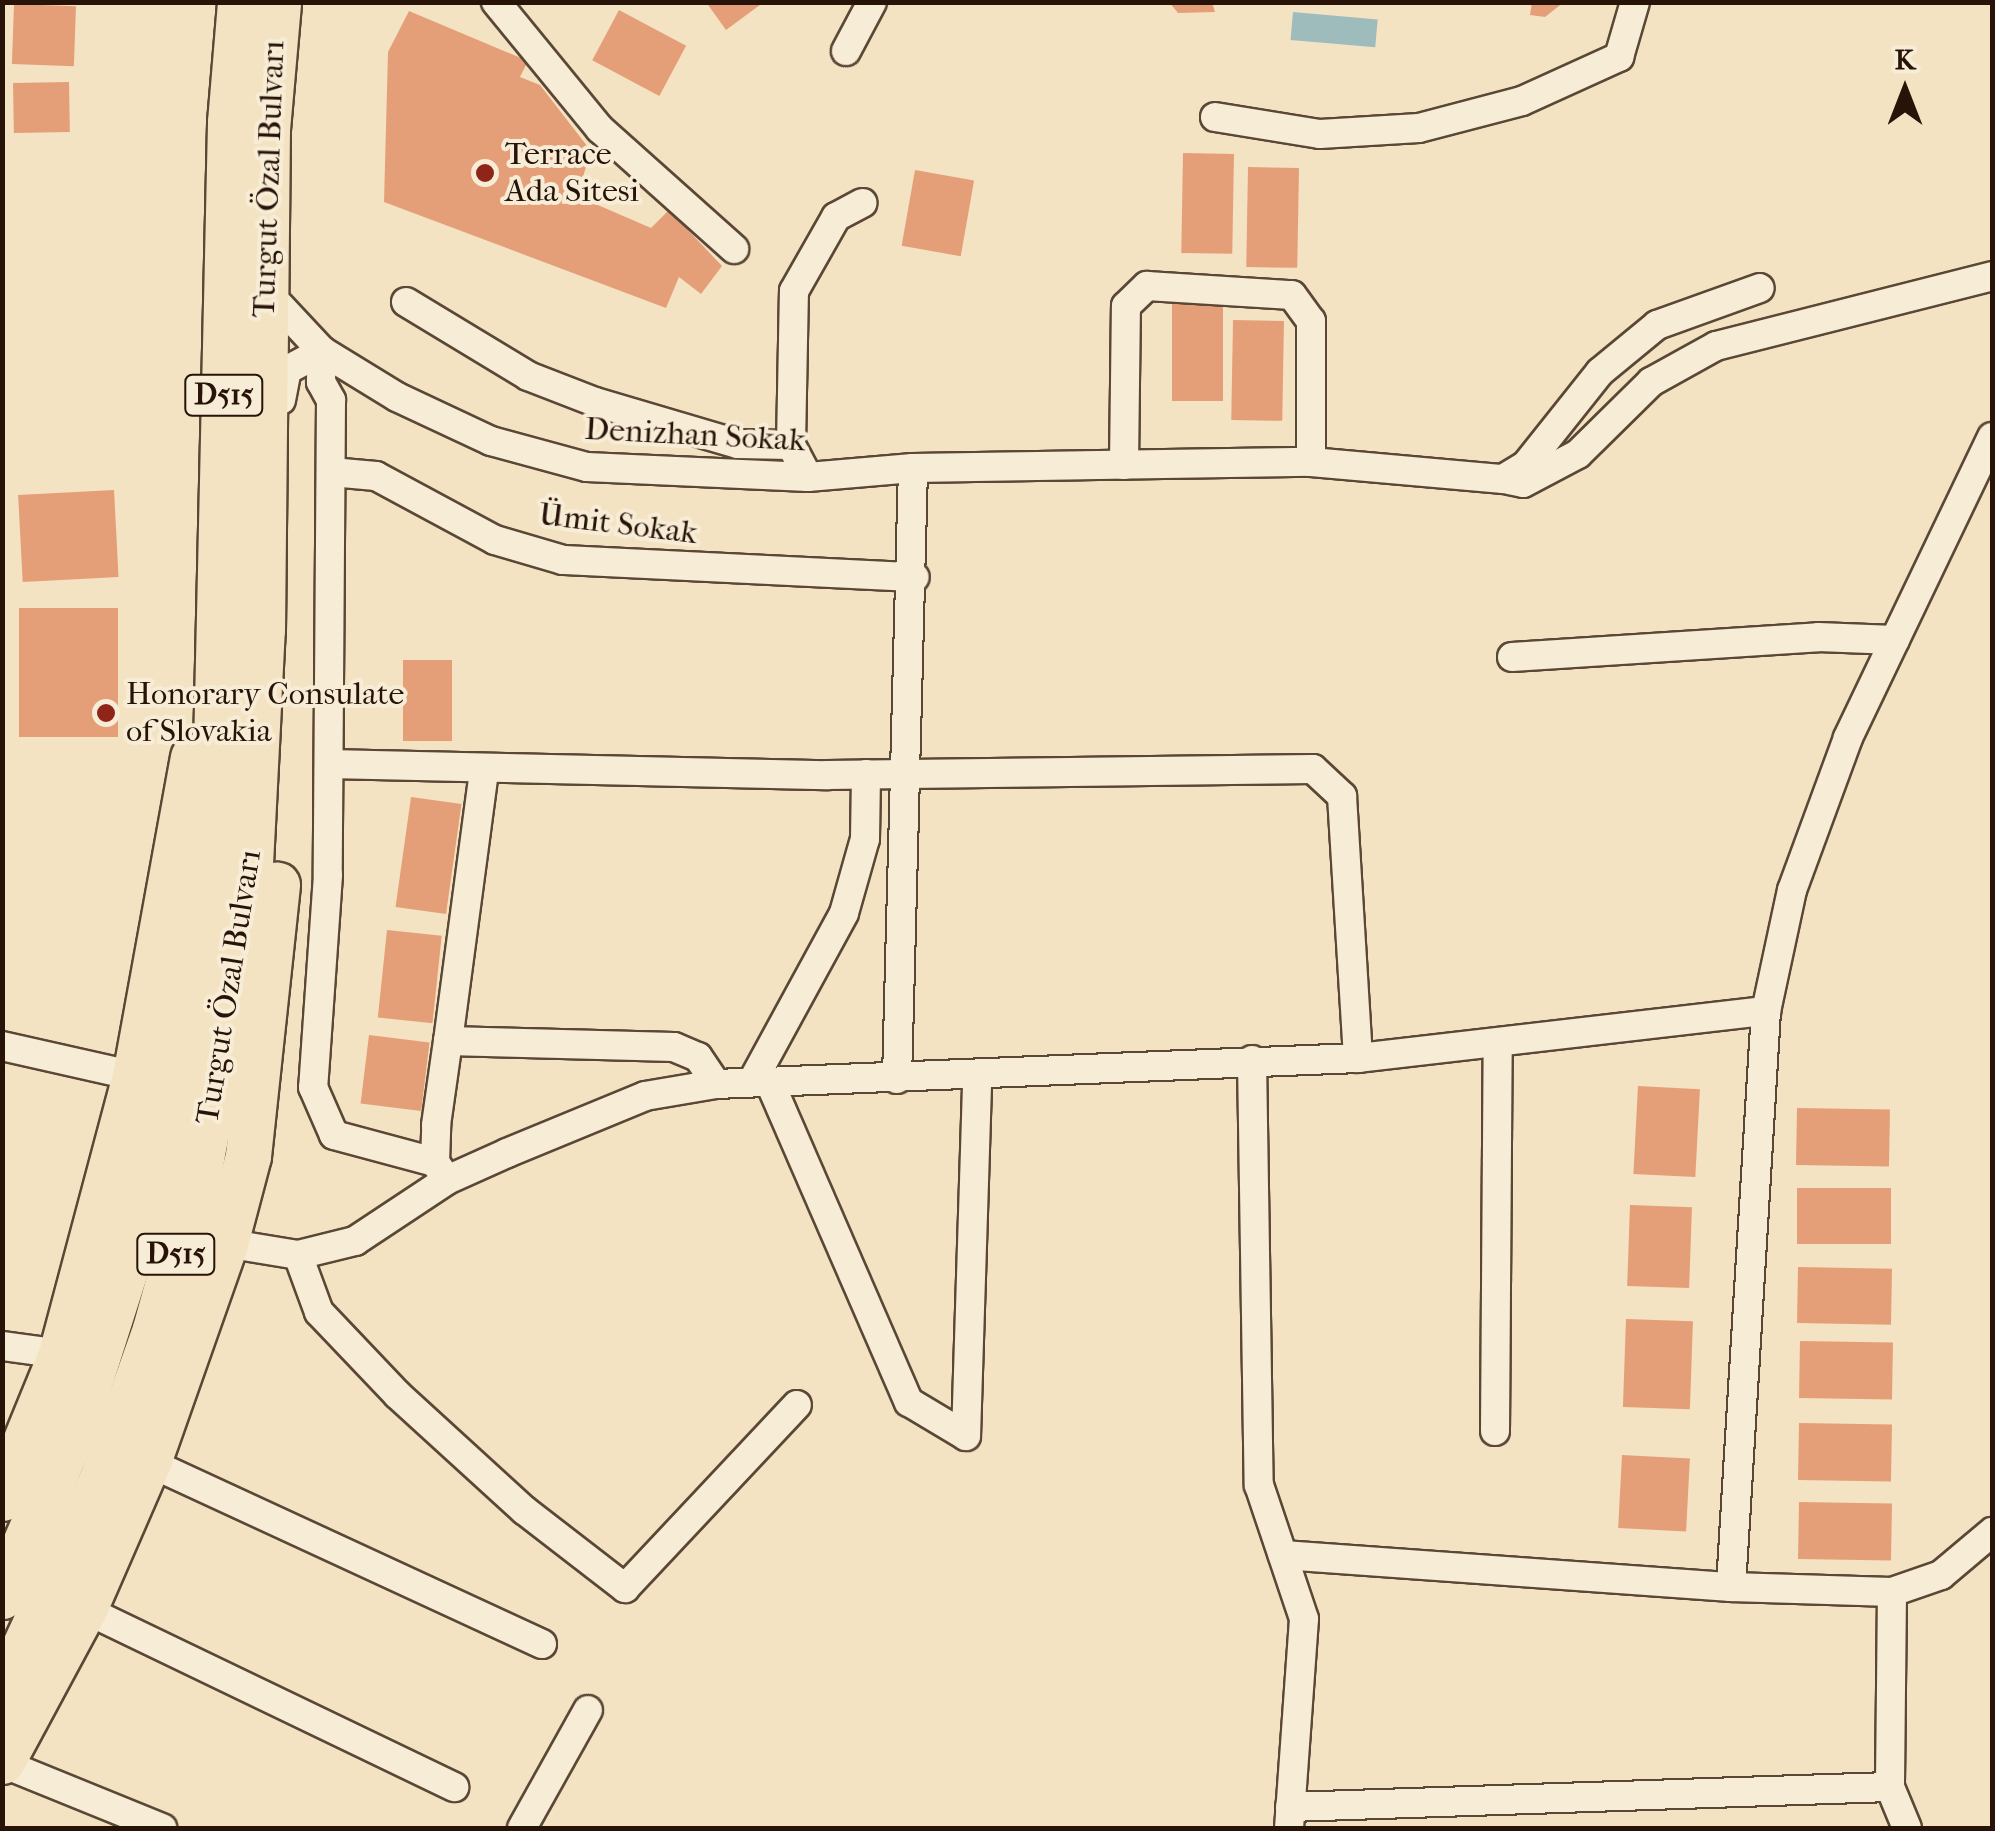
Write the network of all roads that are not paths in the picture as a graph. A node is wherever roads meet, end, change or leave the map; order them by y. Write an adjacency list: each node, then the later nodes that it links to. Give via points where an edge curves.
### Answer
1 (237, 2): 38 (highway, via 208,195 192,788); 56 (highway, Turgut Özal Bulvarı / D515, via 213,884 181,1070 136,1234 73,1433)
2 (278, 2): 8 (highway, Turgut Özal Bulvarı / D515)
3 (496, 2): 10 (street, via 600,129)
4 (872, 2): 6 (street)
5 (1634, 2): 7 (street, via 1619,57 1522,102 1419,128 1320,134)
6 (846, 51)
7 (1216, 117)
8 (267, 129): 14 (highway); 59 (highway, Turgut Özal Bulvarı / D515, via 262,630 248,903 199,1170 141,1374)
9 (862, 204): 18 (street, via 836,217 794,291)
10 (734, 249)
11 (1992, 276): 24 (street, Denizhan Sokak, via 1716,346 1651,382 1578,454 1523,483)
12 (1760, 288): 24 (street, via 1656,325 1600,372 1526,465)
13 (406, 302): 18 (street, via 514,369 595,402 722,441)
14 (280, 306): 15 (street, Denizhan Sokak); 16 (highway)
15 (322, 351): 16 (street, via 286,370); 22 (street); 23 (street, Denizhan Sokak, via 434,417 538,457 658,474)
16 (281, 400): 44 (highway, via 277,891 248,1156)
17 (1992, 437): 26 (street)
18 (792, 445): 23 (street)
19 (1311, 462): 20 (street, Denizhan Sokak); 20 (street, via 1311,321 1292,296 1147,286 1126,306); 24 (street, Denizhan Sokak)
20 (1124, 465): 21 (street, Denizhan Sokak)
21 (913, 468): 23 (street, Denizhan Sokak); 25 (street)
22 (331, 472): 25 (street, Ümit Sokak, via 376,476 494,540 563,560); 28 (street)
23 (808, 477)
24 (1503, 479)
25 (915, 577): 29 (street)
26 (1895, 640): 27 (street, via 1818,637); 32 (street, via 1792,890)
27 (1512, 657)
28 (329, 764): 30 (street); 43 (street, via 313,1087 334,1135)
29 (899, 773): 30 (street); 36 (street, via 1322,773 1342,796); 40 (street)
30 (866, 774): 41 (street, via 865,839 844,914)
31 (484, 778): 33 (street)
32 (1766, 1010): 34 (street); 54 (street)
33 (448, 1042): 42 (street, via 674,1047 698,1057); 43 (street)
34 (1498, 1044): 36 (street); 49 (street)
35 (2, 1046): 38 (street)
36 (1358, 1058): 37 (street)
37 (1252, 1060): 39 (street); 53 (street, via 1259,1485)
38 (136, 1076): 47 (highway)
39 (977, 1076): 40 (street); 41 (street, via 966,1436 909,1402)
40 (897, 1080): 41 (street)
41 (761, 1083): 42 (street)
42 (716, 1084): 43 (street, via 645,1096)
43 (441, 1171): 45 (street, via 355,1241)
44 (225, 1243): 45 (street); 50 (highway)
45 (298, 1255): 48 (street, via 320,1312 398,1395 524,1510 625,1588)
46 (2, 1346): 47 (street)
47 (61, 1354): 51 (highway)
48 (797, 1405)
49 (1495, 1431)
50 (148, 1462): 57 (highway); 58 (street)
51 (2, 1498)
52 (1992, 1532): 55 (street, via 1941,1575)
53 (1282, 1556): 54 (street); 65 (street, via 1304,1620)
54 (1730, 1587): 55 (street)
55 (1892, 1592): 62 (street)
56 (2, 1596)
57 (84, 1609): 61 (highway); 63 (street)
58 (542, 1644)
59 (2, 1695)
60 (588, 1710): 67 (street)
61 (2, 1762): 64 (street)
62 (1890, 1787): 65 (street); 68 (street)
63 (454, 1788)
64 (102, 1817): 66 (street)
65 (1289, 1818)
66 (162, 1828)
67 (522, 1828)
68 (1907, 1828)

